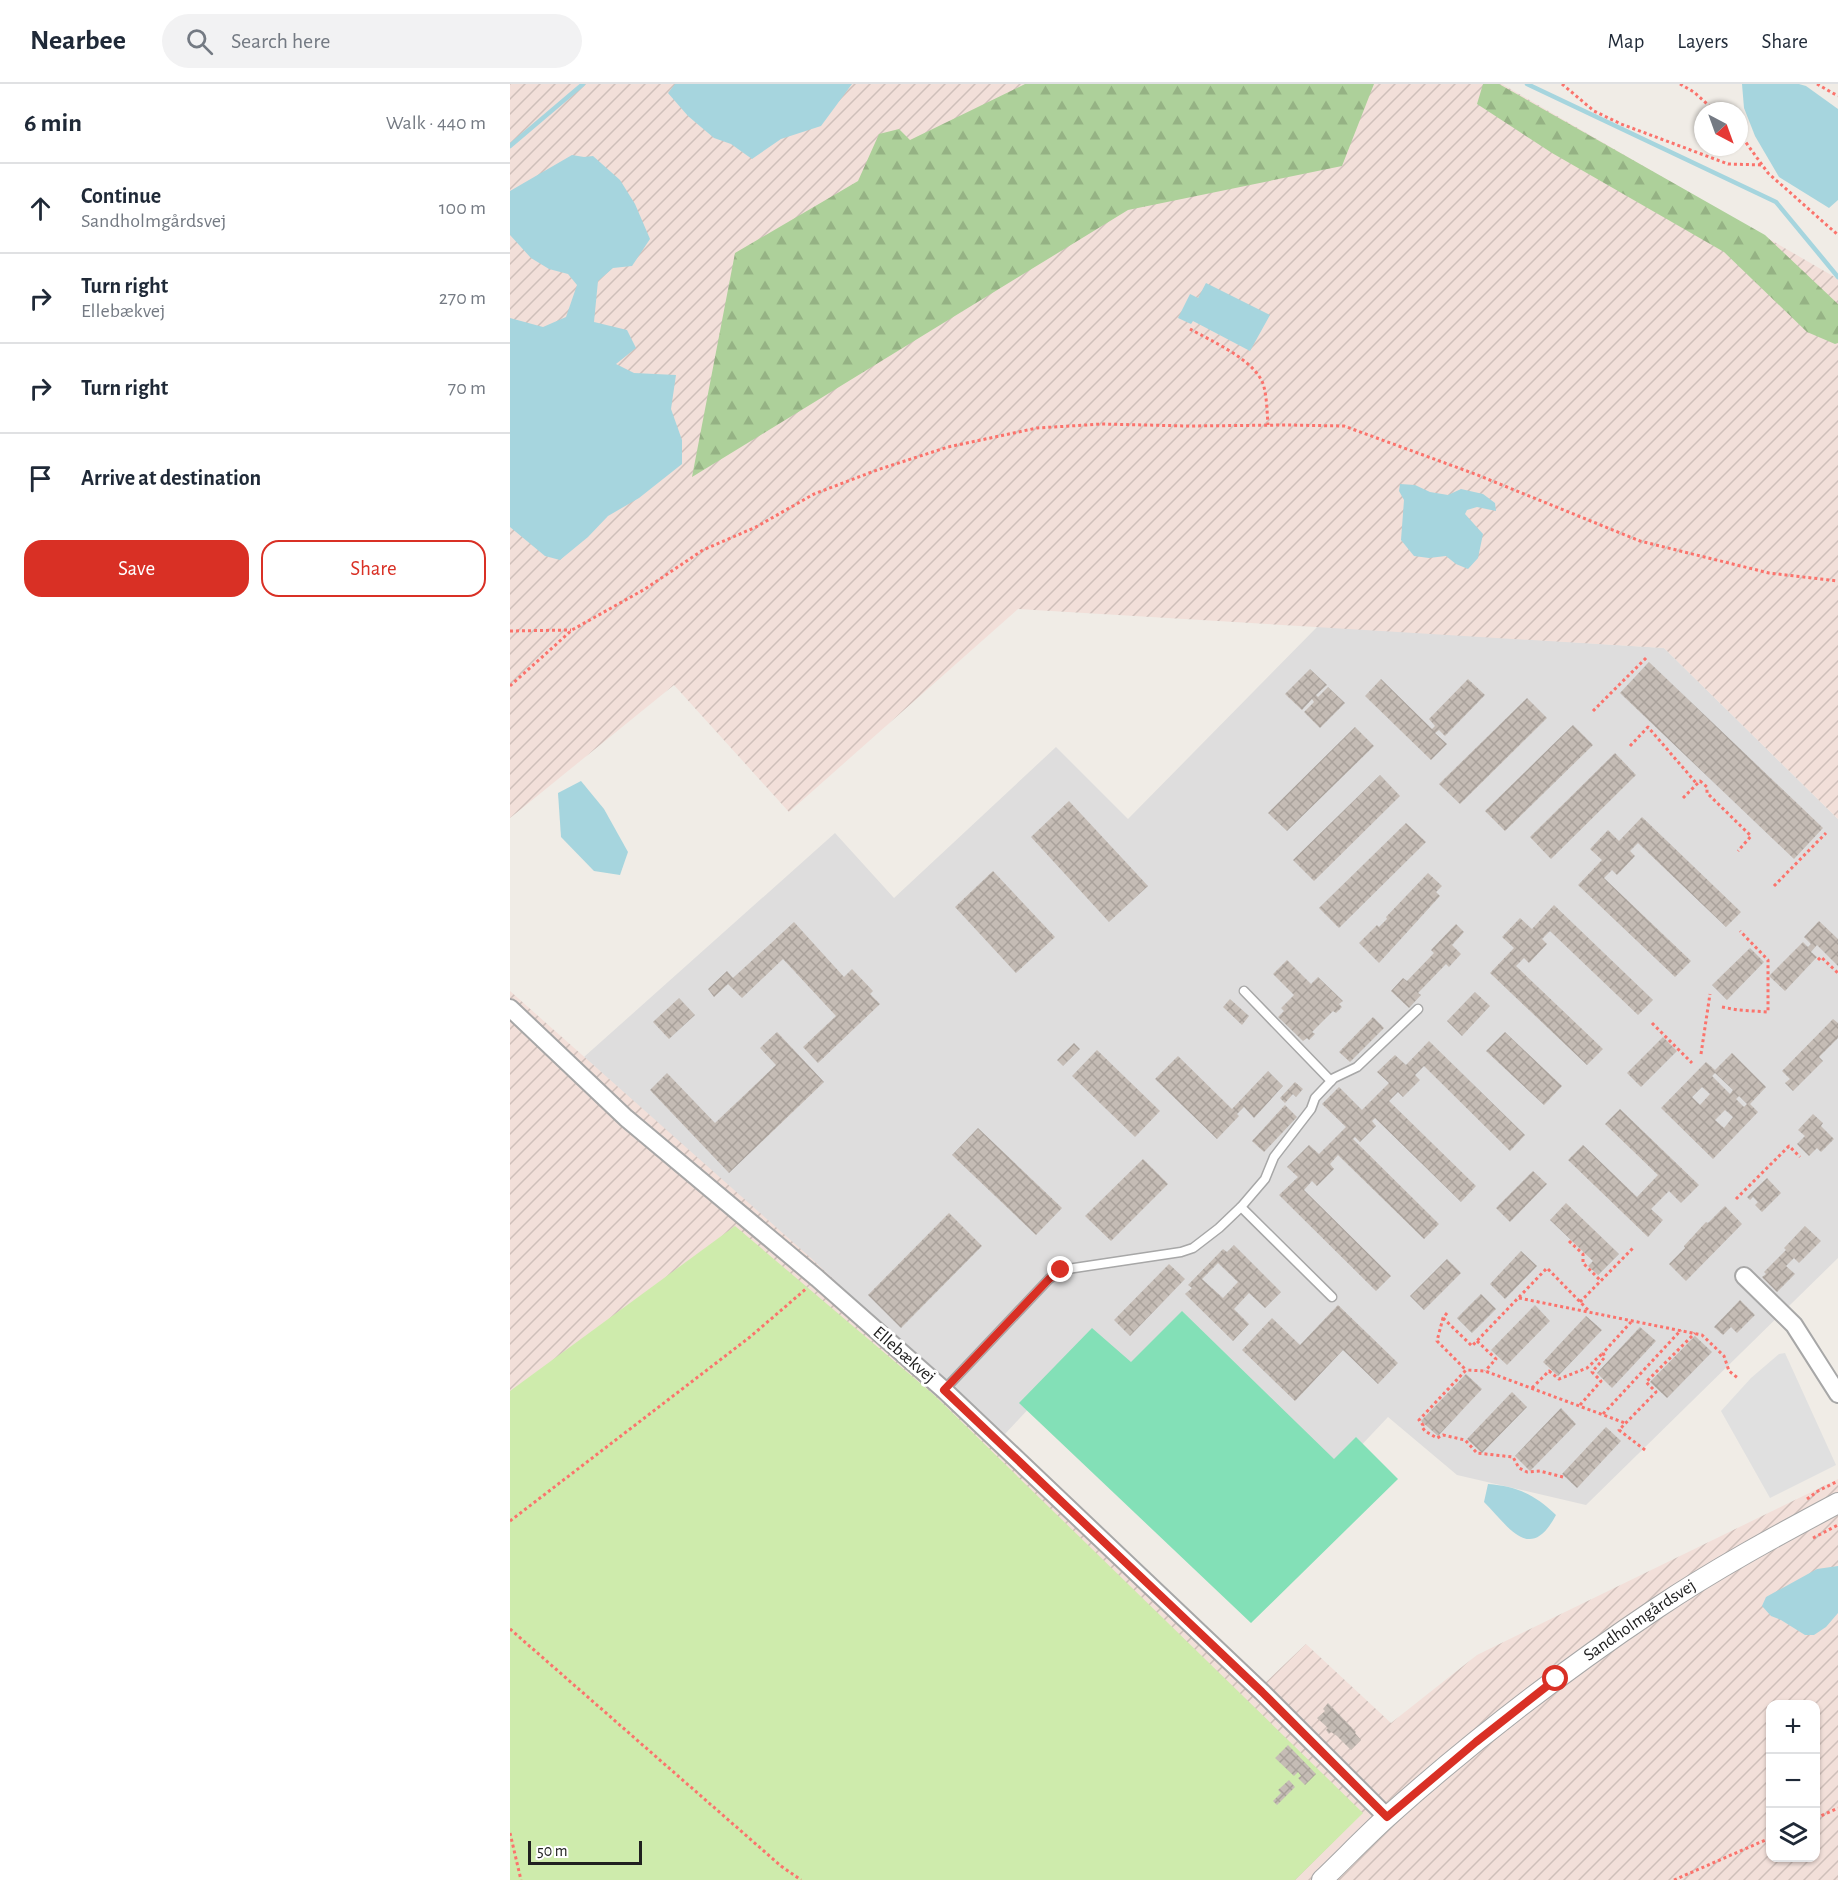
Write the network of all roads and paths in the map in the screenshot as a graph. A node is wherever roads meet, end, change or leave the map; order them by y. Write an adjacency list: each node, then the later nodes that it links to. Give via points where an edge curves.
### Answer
1 (1562, 84): 7 (path, via 1594,111 1621,124 1728,164)
2 (1680, 84): 5 (path)
3 (1817, 84): 4 (path)
4 (1838, 96)
5 (1705, 102)
6 (1748, 145): 7 (path)
7 (1763, 165): 8 (path)
8 (1838, 235)
9 (1190, 329): 10 (path, via 1238,355 1253,370 1264,384)
10 (1268, 425): 11 (path, via 1344,426 1640,541 1769,573); 12 (path, via 1102,424 1037,428 948,447 814,494 756,527 703,550 645,589)
11 (1838, 581)
12 (572, 630): 13 (path); 15 (path)
13 (510, 631)
14 (1647, 657): 16 (path)
15 (510, 686)
16 (1593, 711)
17 (1630, 746): 18 (path, via 1648,727)
18 (1698, 784): 19 (path); 21 (path, via 1700,781 1707,787 1707,793 1751,836)
19 (1683, 798)
20 (1826, 833): 22 (path)
21 (1738, 851)
22 (1774, 886)
23 (1740, 931): 28 (path, via 1768,960 1768,1012)
24 (1818, 960): 25 (path, via 1821,957)
25 (1838, 973)
26 (1244, 991): 34 (lane)
27 (1710, 994): 32 (path)
28 (1722, 1007)
29 (510, 1008): 41 (street, Ellebækvej, via 626,1118)
30 (1418, 1009): 34 (lane, via 1357,1067)
31 (1652, 1023): 33 (path)
32 (1701, 1054)
33 (1692, 1063)
34 (1330, 1082): 37 (lane, via 1274,1157 1265,1179)
35 (1800, 1157): 36 (path, via 1789,1146)
36 (1736, 1199)
37 (1241, 1207): 43 (lane); 58 (lane, via 1193,1248 1061,1270)
38 (1569, 1241): 42 (path)
39 (1633, 1248): 42 (path)
40 (1744, 1276): 59 (street, via 1794,1326)
41 (817, 1278): 58 (street, Ellebækvej); 66 (path, via 750,1337)
42 (1600, 1281): 45 (path)
43 (1332, 1297)
44 (1519, 1298): 45 (path, via 1547,1268); 46 (path); 52 (path)
45 (1580, 1302): 46 (path)
46 (1591, 1312): 49 (path)
47 (1447, 1313): 48 (path)
48 (1443, 1318): 52 (path, via 1472,1347); 54 (path, via 1437,1341)
49 (1631, 1322): 50 (path); 53 (path)
50 (1681, 1330): 51 (path); 61 (path)
51 (1695, 1333): 56 (path, via 1718,1349 1729,1371); 62 (path, via 1646,1382 1656,1392)
52 (1477, 1341): 55 (path, via 1496,1359)
53 (1604, 1353): 57 (path, via 1587,1368 1559,1379 1549,1371); 60 (path, via 1592,1372 1601,1381)
54 (1466, 1370): 55 (path); 64 (path, via 1419,1420 1425,1431 1437,1438 1443,1435 1465,1440 1477,1453 1513,1457 1527,1472)
55 (1485, 1371): 57 (path)
56 (1739, 1379)
57 (1532, 1388): 60 (path)
58 (944, 1390): 72 (street, Ellebækvej, via 1262,1692)
59 (1838, 1394)
60 (1580, 1406): 61 (path)
61 (1603, 1414): 62 (path)
62 (1625, 1423): 63 (path, via 1619,1430)
63 (1645, 1450)
64 (1563, 1477)
65 (1838, 1503): 72 (street, Sandholmgårdsvej, via 1761,1544 1639,1621 1556,1679)
66 (510, 1521)
67 (1838, 1526): 68 (path)
68 (1808, 1540)
69 (510, 1629): 76 (path)
70 (1838, 1809): 71 (path)
71 (1820, 1816)
72 (1387, 1817): 77 (street, Sandholmgårdsvej)
73 (510, 1833): 75 (path)
74 (1766, 1840): 78 (path)
75 (521, 1880)
76 (801, 1880)
77 (1322, 1880)
78 (1674, 1880)

